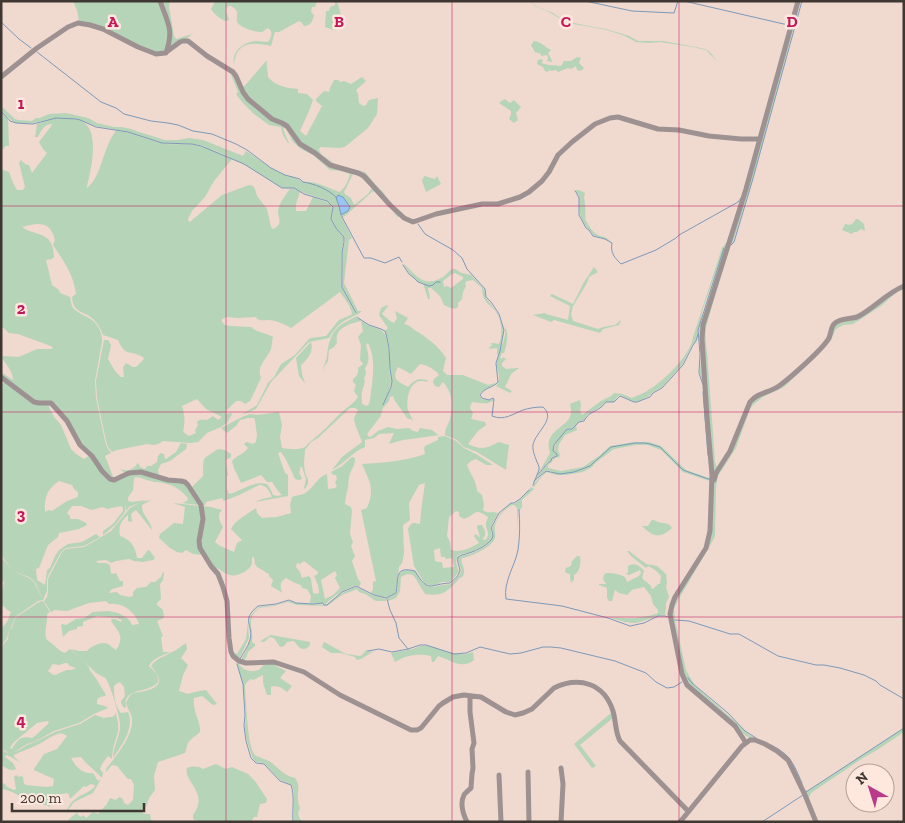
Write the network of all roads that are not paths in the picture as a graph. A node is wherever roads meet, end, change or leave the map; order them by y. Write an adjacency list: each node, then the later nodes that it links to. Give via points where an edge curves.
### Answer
1 (160, 1): 3 (street, via 171,33)
2 (798, 1): 5 (street)
3 (165, 53): 4 (street, via 154,53 102,29 78,24 68,27); 5 (street, via 183,40 188,41 232,72 248,99 272,119 287,126 300,144 330,165 364,176 390,205 413,222 436,214 520,197 549,172 558,154 595,124 610,118 618,117 658,129)
4 (1, 77)
5 (760, 139): 8 (street, via 702,329)
6 (904, 286): 8 (street, via 858,317 834,324 828,338 814,355 779,386 754,397 730,451 716,473)
7 (1, 377): 9 (street, via 34,402 51,403 67,421 80,445 110,479 140,472 188,485 201,505 200,548 223,586 229,638 233,656 238,661 274,662 304,672 340,695 411,730 424,725 443,703 454,697)
8 (712, 488): 10 (street, via 708,543 673,601 671,619 687,685 735,726)
9 (470, 696): 14 (street, via 481,697 515,715 532,709 558,686 578,683 597,687 611,706 620,741); 15 (street, via 474,743 470,788 464,794 463,802)
10 (746, 743): 14 (street); 20 (street, via 755,740 765,744 788,760)
11 (561, 768): 18 (street)
12 (528, 772): 17 (street)
13 (499, 775): 16 (street)
14 (688, 811): 19 (street)
15 (466, 822)
16 (501, 822)
17 (529, 822)
18 (561, 822)
19 (680, 822)
20 (816, 822)

